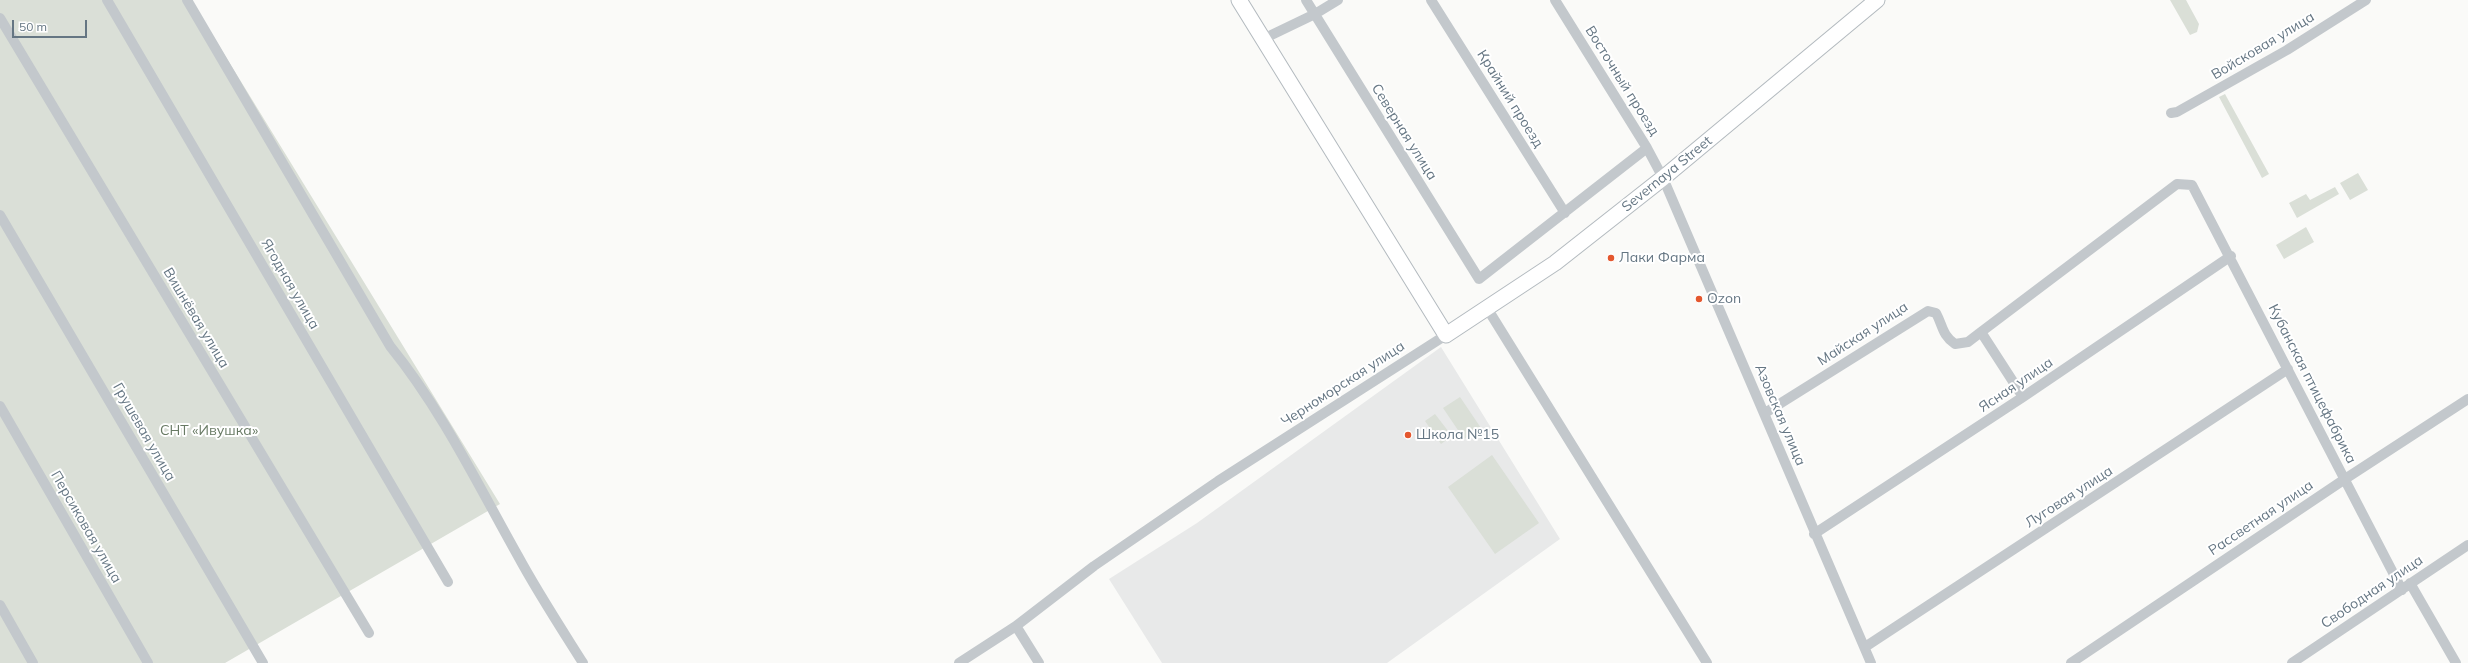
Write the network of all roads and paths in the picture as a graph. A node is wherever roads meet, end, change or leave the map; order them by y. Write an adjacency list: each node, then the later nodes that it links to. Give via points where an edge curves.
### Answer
1 (107, 0): 30 (street, Ягодная улица)
2 (187, 0): 39 (street, via 390,346 413,373 474,474 519,558)
3 (1239, 0): 12 (street)
4 (1306, 0): 10 (street, Северная улица)
5 (1338, 0): 10 (street)
6 (1431, 0): 16 (street, Крайний проезд)
7 (1555, 0): 14 (street, Восточный проезд)
8 (1877, 0): 15 (street, Severnaya Street)
9 (2366, 0): 13 (street, Войсковая улица, via 2271,59 2177,112)
10 (1315, 14): 12 (street); 16 (street, Северная улица, via 1479,279)
11 (0, 18): 34 (street, Вишнёвая улица)
12 (1263, 39): 21 (street)
13 (2172, 112)
14 (1648, 148): 15 (street, Восточный проезд); 16 (street)
15 (1663, 178): 19 (street, Severnaya Street, via 1540,274); 26 (street, Азовская улица)
16 (1565, 213)
17 (0, 215): 38 (street, Грушевая улица)
18 (2231, 256): 20 (street, Кубанская птицефабрика, via 2197,191 2192,185 2177,184); 22 (street, Кубанская птицефабрика); 23 (street, Ясная улица)
19 (1487, 308): 21 (street, Severnaya Street); 42 (street)
20 (1981, 332): 23 (street); 26 (street, Майская улица, via 1968,342 1956,344 1946,338 1941,331 1936,313 1928,311)
21 (1446, 335): 33 (street, Черноморская улица, via 1254,458 1094,566)
22 (2288, 369): 27 (street, Кубанская птицефабрика); 35 (street, Луговая улица)
23 (2023, 397): 28 (street, Ясная улица)
24 (2468, 399): 27 (street, Рассветная улица)
25 (0, 406): 37 (street, Персиковая улица)
26 (1765, 413): 28 (street, Азовская улица)
27 (2345, 479): 31 (street, Кубанская птицефабрика); 44 (street, Рассветная улица)
28 (1814, 534): 35 (street, Азовская улица)
29 (2468, 545): 31 (street, Свободная улица)
30 (448, 582)
31 (2406, 586): 45 (street, Свободная улица); 46 (street, Кубанская птицефабрика)
32 (0, 605): 36 (street)
33 (1016, 626): 40 (street, Черноморская улица); 41 (street)
34 (369, 633)
35 (1865, 648): 43 (street, Азовская улица)
36 (33, 663)
37 (148, 663)
38 (263, 663)
39 (583, 663)
40 (959, 663)
41 (1039, 663)
42 (1708, 663)
43 (1871, 663)
44 (2071, 663)
45 (2292, 663)
46 (2456, 663)

